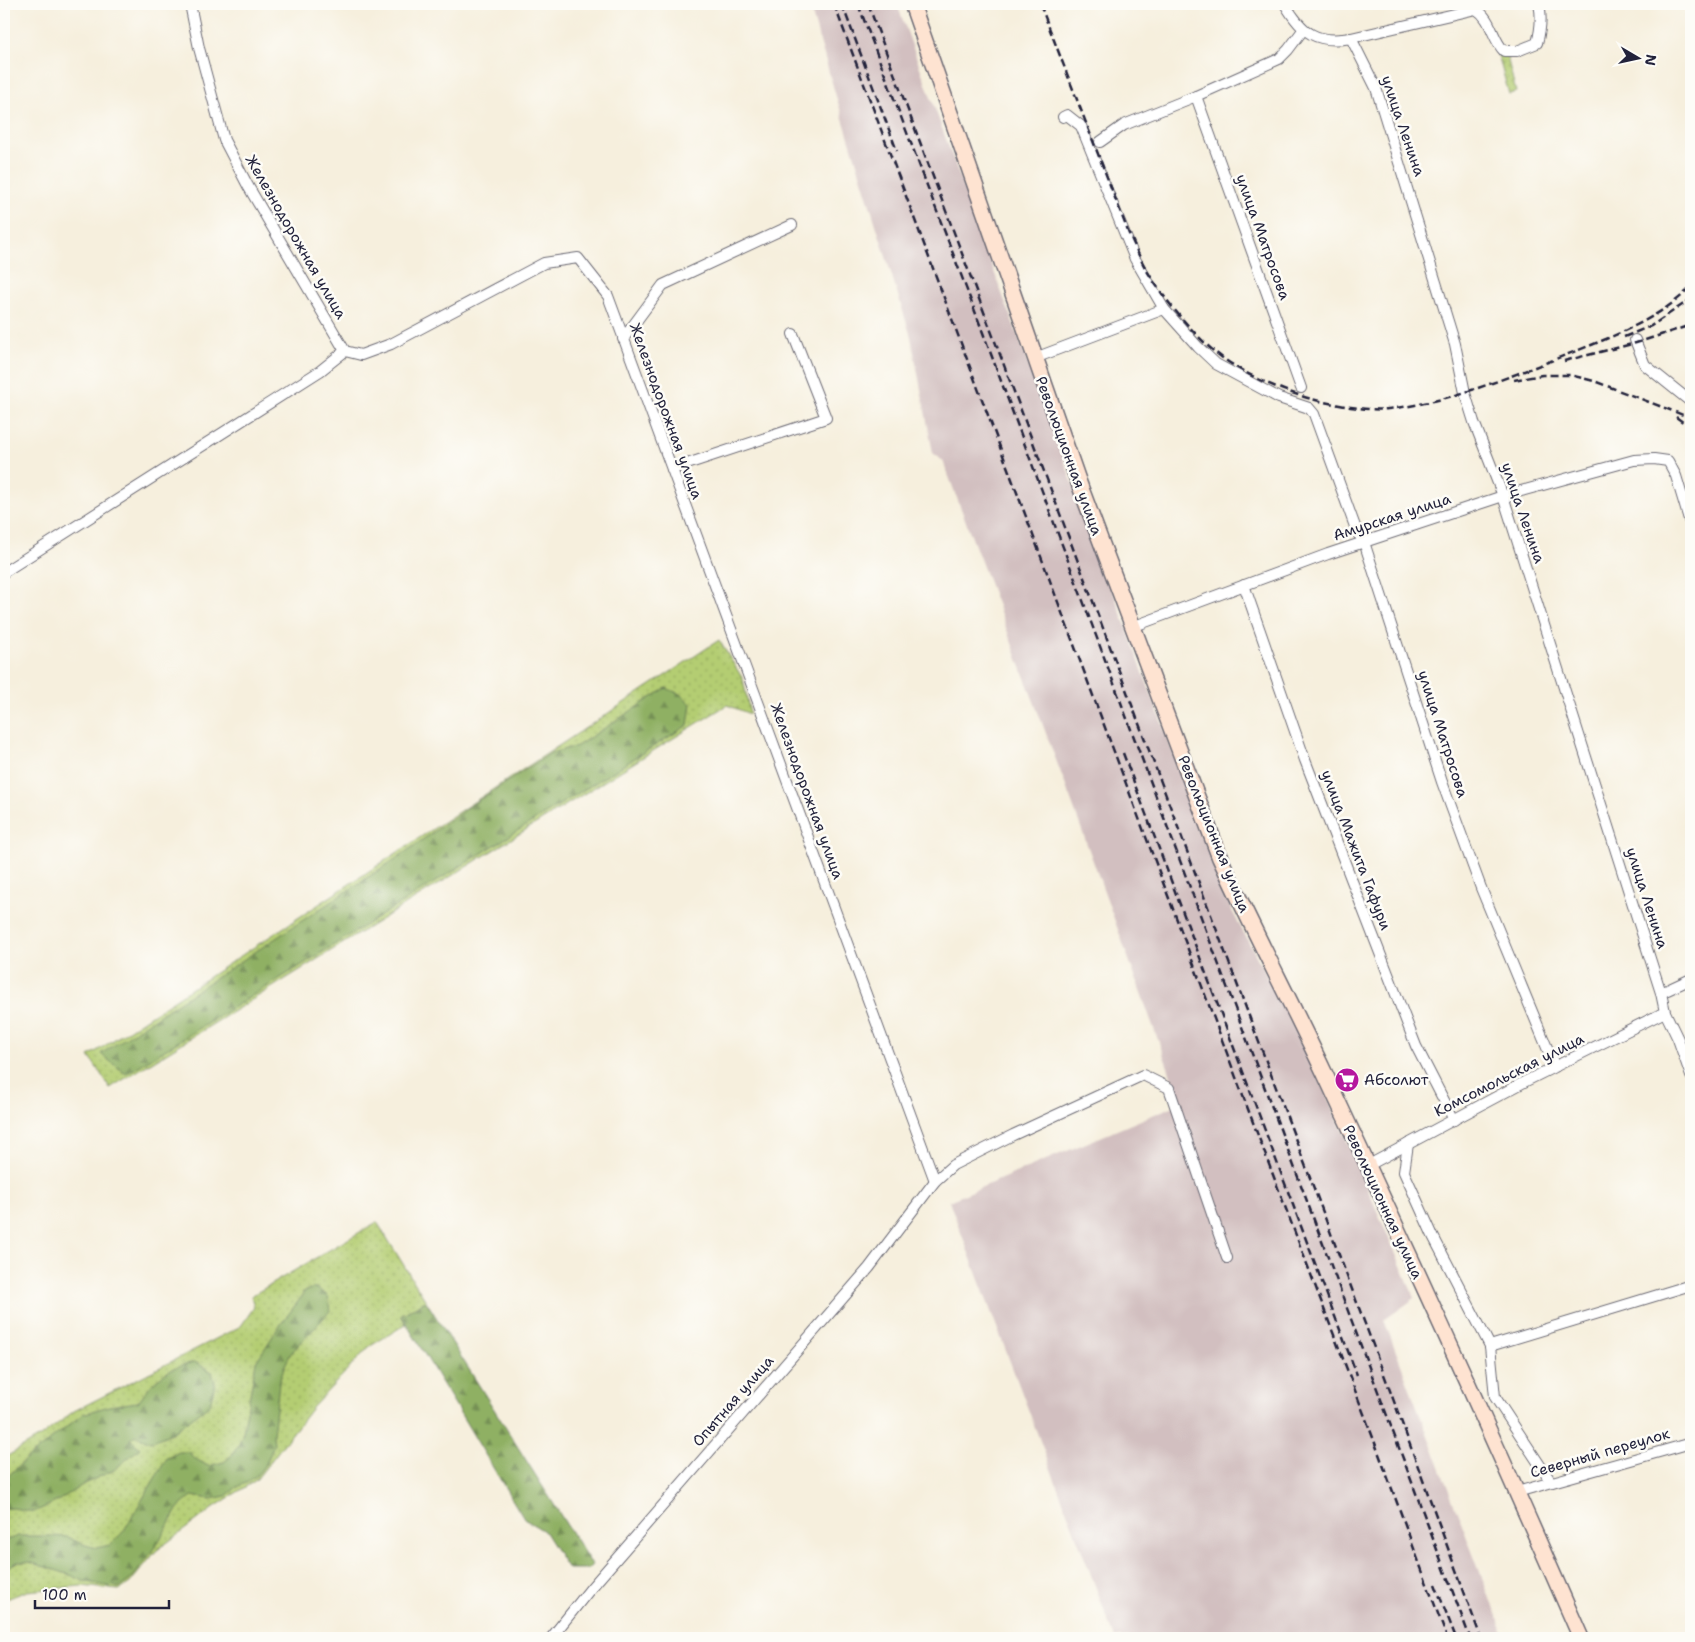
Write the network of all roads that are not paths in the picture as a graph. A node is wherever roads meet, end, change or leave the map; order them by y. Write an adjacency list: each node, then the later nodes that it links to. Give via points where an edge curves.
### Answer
1 (190, 4): 16 (street, Железнодорожная улица, via 224,140)
2 (912, 4): 17 (main road, Революционная улица)
3 (1285, 4): 6 (street)
4 (1538, 4): 5 (street, via 1541,13 1537,42 1517,51 1504,51 1498,45 1484,14)
5 (1476, 7): 7 (street)
6 (1303, 30): 7 (street, via 1328,39); 8 (street, via 1279,59)
7 (1351, 38): 21 (street, улица Ленина, via 1376,88 1455,344 1474,422)
8 (1196, 96): 10 (street, via 1124,125); 18 (street, улица Матросова)
9 (1063, 117): 12 (street, via 1067,115 1081,126 1135,259)
10 (1100, 142)
11 (792, 225): 14 (street, via 663,285)
12 (1164, 309): 17 (street); 23 (street, улица Матросова, via 1216,364 1278,398 1309,408 1357,532)
13 (793, 334): 20 (street, via 826,418)
14 (623, 339): 16 (street, Железнодорожная улица, via 608,296 578,258 544,263 391,344 362,355); 20 (street, Железнодорожная улица)
15 (1635, 340): 19 (street, via 1645,364)
16 (345, 350): 24 (street, via 312,376)
17 (1035, 358): 26 (main road, Революционная улица)
18 (1301, 388)
19 (1691, 402)
20 (672, 469): 35 (street, Железнодорожная улица)
21 (1503, 496): 22 (street, Амурская улица, via 1634,460 1668,461 1676,476); 23 (street, Амурская улица); 28 (street, улица Ленина)
22 (1691, 526)
23 (1364, 542): 25 (street, Амурская улица); 30 (street, улица Матросова, via 1474,870)
24 (4, 572)
25 (1244, 585): 26 (street, Амурская улица); 32 (street, улица Мажита Гафури, via 1305,760 1405,1018)
26 (1132, 627): 34 (main road, Революционная улица, via 1220,858)
27 (1691, 979): 28 (street)
28 (1661, 993): 29 (street, улица Ленина)
29 (1665, 1012): 30 (street, Комсомольская улица); 31 (street, улица Ленина)
30 (1555, 1067): 32 (street, Комсомольская улица)
31 (1691, 1076)
32 (1454, 1120): 33 (street, Комсомольская улица)
33 (1408, 1144): 34 (street, Комсомольская улица); 38 (street, via 1404,1172)
34 (1367, 1166): 41 (main road, Революционная улица)
35 (936, 1181): 36 (street, Опытная улица, via 953,1165 1143,1075 1169,1088); 42 (street, Опытная улица, via 869,1268)
36 (1227, 1258)
37 (1691, 1285): 38 (street)
38 (1490, 1346): 40 (street, via 1495,1396)
39 (1691, 1443): 40 (street, Северный переулок)
40 (1551, 1482): 41 (street, Северный переулок)
41 (1517, 1492): 43 (main road, Революционная улица)
42 (551, 1638)
43 (1581, 1638)

